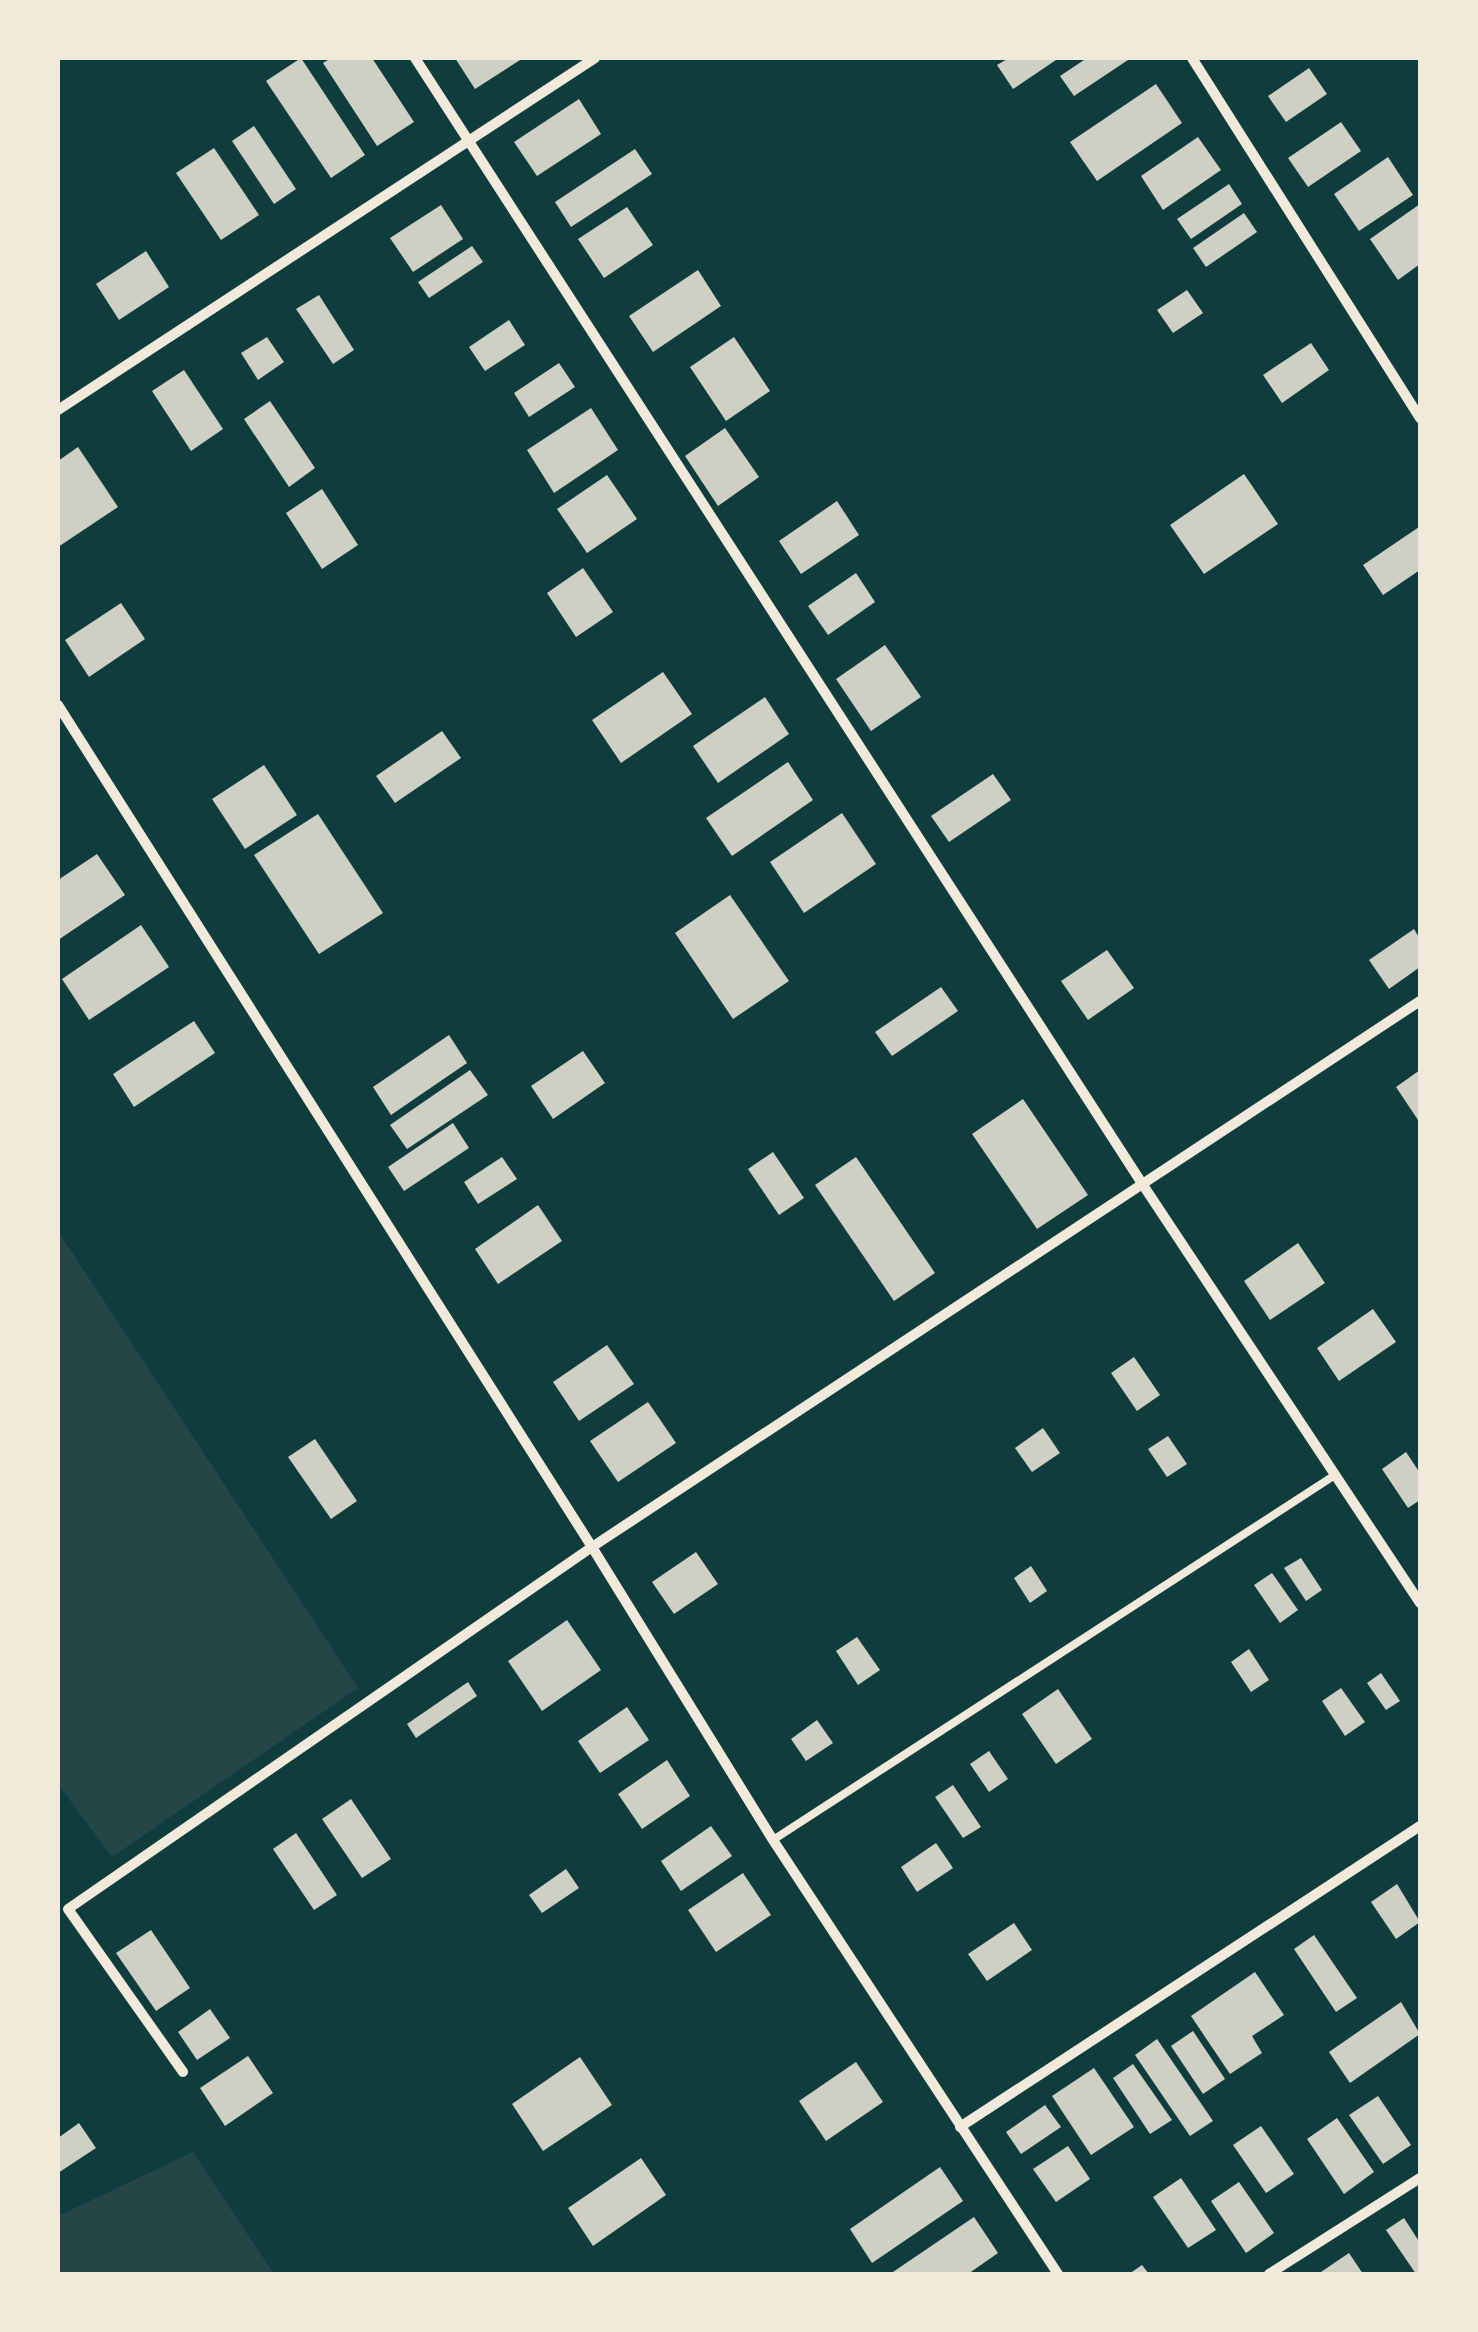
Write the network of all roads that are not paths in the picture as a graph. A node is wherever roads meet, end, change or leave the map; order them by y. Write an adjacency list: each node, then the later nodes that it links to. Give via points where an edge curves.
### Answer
1 (415, 58): 4 (street)
2 (595, 58): 4 (street)
3 (1192, 58): 6 (street)
4 (468, 139): 5 (street); 9 (street)
5 (58, 410)
6 (1420, 418)
7 (58, 705): 11 (street)
8 (1420, 1002): 9 (street)
9 (1142, 1185): 10 (street); 11 (street)
10 (1335, 1475): 12 (street); 14 (lane)
11 (592, 1547): 14 (street); 15 (street, via 68,1910)
12 (1420, 1604)
13 (1420, 1826): 16 (street)
14 (773, 1840): 16 (street)
15 (182, 2072)
16 (960, 2127): 18 (street)
17 (1420, 2178): 19 (street)
18 (1058, 2274)
19 (1269, 2274)

